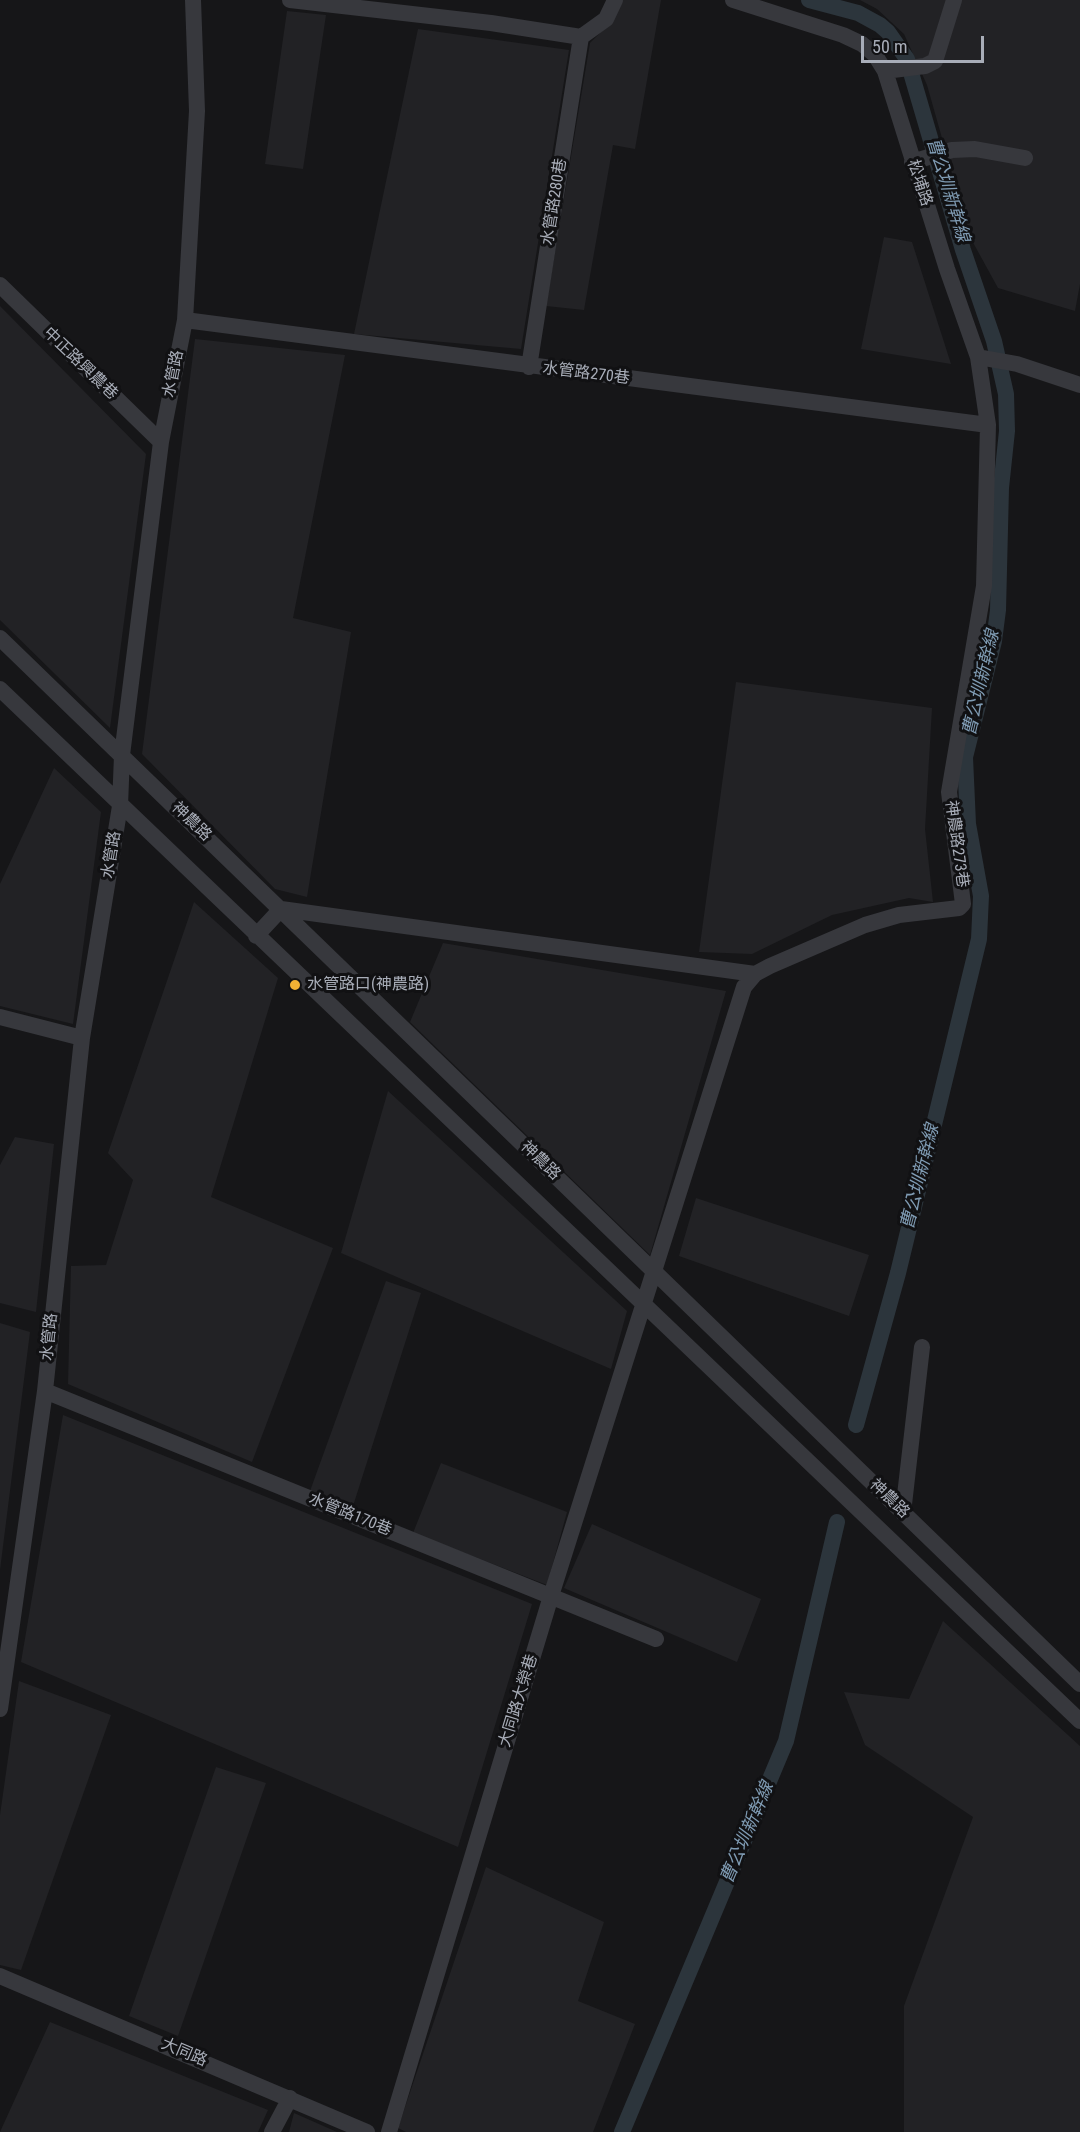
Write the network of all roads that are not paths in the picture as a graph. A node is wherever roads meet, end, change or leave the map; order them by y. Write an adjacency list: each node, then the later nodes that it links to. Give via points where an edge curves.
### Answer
1 (193, 0): 11 (street, 水管路, via 197,111)
2 (290, 0): 6 (street)
3 (615, 0): 6 (street, via 606,19)
4 (733, 0): 7 (street, 松埔路, via 862,44)
5 (954, 0): 7 (street, via 935,61)
6 (581, 37): 13 (street, 水管路280巷)
7 (890, 71): 9 (street, 松埔路)
8 (1025, 158): 9 (street, via 975,149 952,150)
9 (917, 160): 12 (street, 松埔路)
10 (0, 285): 16 (street, 中正路興農巷)
11 (185, 320): 13 (street, 水管路270巷); 16 (street, 水管路)
12 (981, 357): 14 (street, via 1017,364); 15 (street, 神農路273巷)
13 (529, 367): 15 (street, 水管路270巷)
14 (1080, 385)
15 (988, 425): 23 (street, 神農路273巷, via 984,586 949,792 963,904 959,908 899,915 865,925)
16 (161, 442): 19 (street, 水管路)
17 (0, 638): 19 (street, 神農路)
18 (0, 689): 20 (street, 神農路)
19 (122, 755): 20 (street, 水管路); 21 (street, 神農路)
20 (120, 806): 22 (street, 神農路); 25 (street, 水管路)
21 (281, 909): 22 (street); 23 (street); 26 (street, 神農路)
22 (256, 936): 27 (street, 神農路)
23 (754, 974): 26 (street, via 738,1000)
24 (0, 1017): 25 (street)
25 (82, 1038): 29 (street, 水管路)
26 (655, 1272): 27 (street, 大同路大榮巷); 30 (street, 神農路)
27 (645, 1306): 31 (street, 大同路大榮巷); 35 (street, 神農路)
28 (922, 1347): 30 (street)
29 (45, 1391): 31 (street, 水管路170巷); 34 (street, 水管路)
30 (903, 1513): 33 (street, 神農路)
31 (551, 1596): 32 (street, 水管路170巷); 40 (street, 大同路大榮巷)
32 (656, 1639)
33 (1080, 1684)
34 (0, 1709)
35 (1080, 1721)
36 (0, 1976): 37 (street, 大同路)
37 (290, 2098): 38 (street); 39 (street, 大同路)
38 (272, 2132)
39 (367, 2132)
40 (389, 2132)

